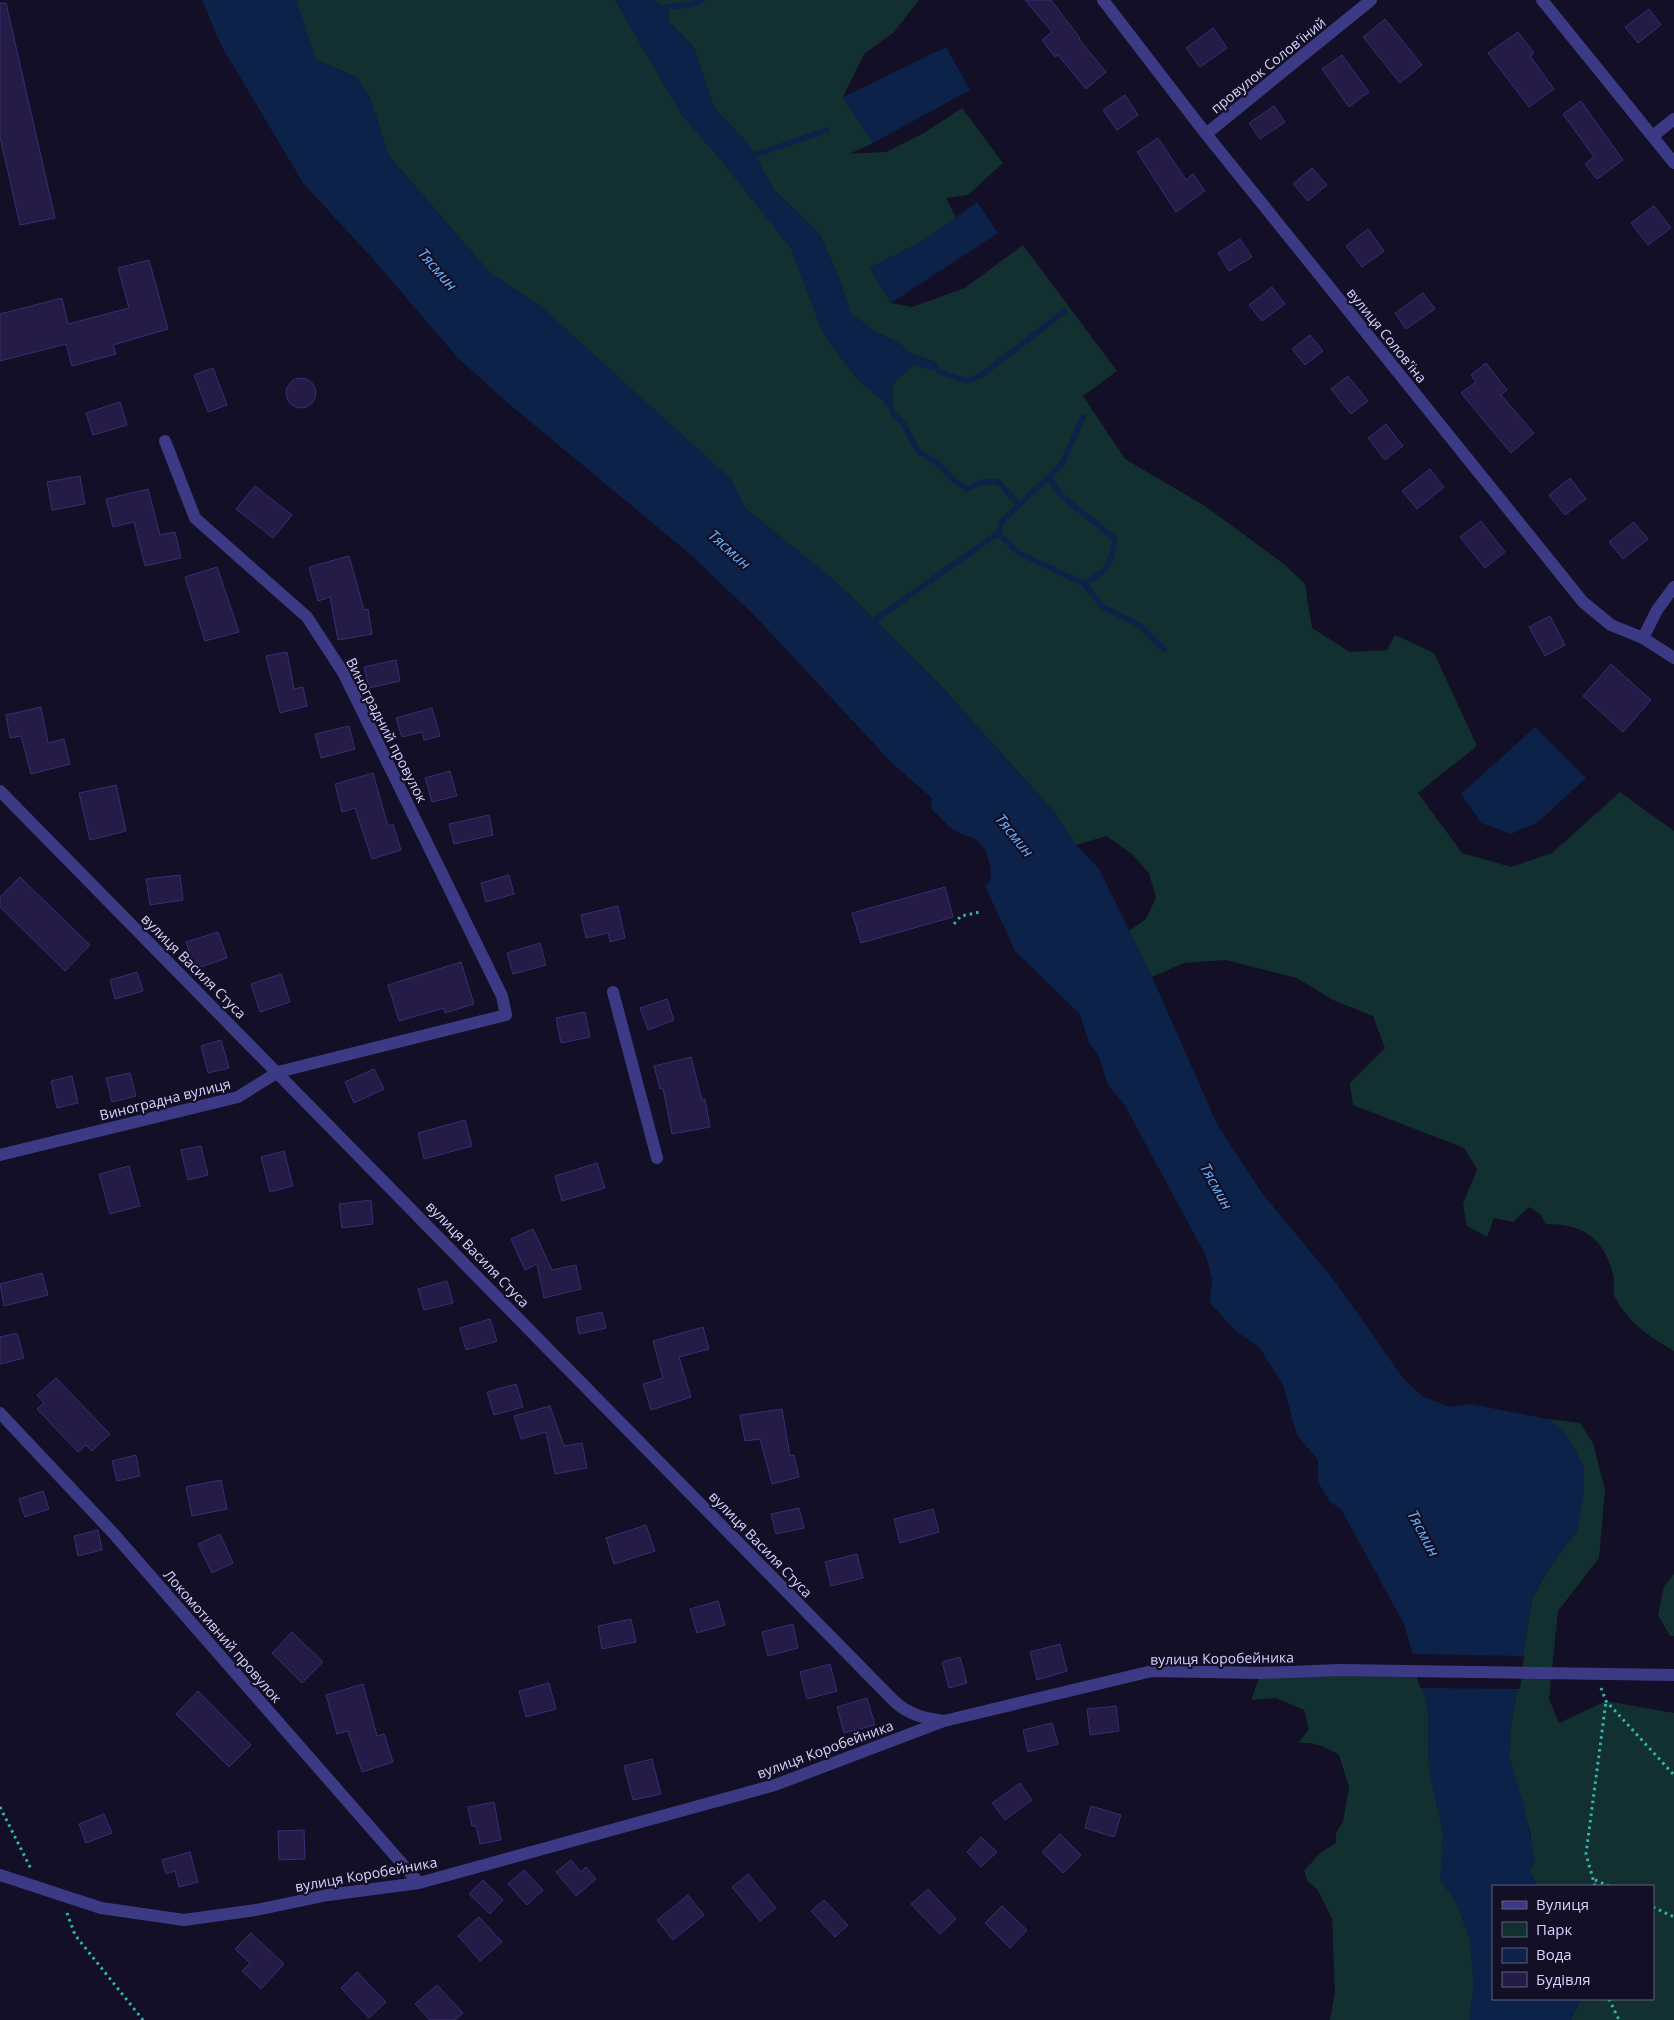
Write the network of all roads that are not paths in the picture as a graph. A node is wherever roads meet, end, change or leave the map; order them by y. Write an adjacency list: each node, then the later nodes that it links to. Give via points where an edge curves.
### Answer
1 (1103, 0): 5 (street, вулиця Солов'їна)
2 (1372, 0): 5 (street, провулок Солов'їний)
3 (1542, 0): 6 (street)
4 (1674, 119): 6 (street)
5 (1206, 134): 10 (street, вулиця Солов'їна, via 1582,602 1611,625)
6 (1653, 136): 7 (street)
7 (1674, 163)
8 (165, 441): 14 (street, Виноградний провулок, via 195,518 307,617 344,674 502,996)
9 (1674, 587): 10 (street, via 1657,610)
10 (1643, 638): 11 (street, вулиця Солов'їна)
11 (1674, 658)
12 (0, 791): 15 (street, вулиця Василя Стуса)
13 (613, 992): 17 (street)
14 (506, 1015): 15 (street, Виноградна вулиця)
15 (278, 1072): 16 (street, Виноградна вулиця, via 238,1097); 20 (street, вулиця Василя Стуса, via 894,1702 918,1716)
16 (0, 1155)
17 (657, 1158)
18 (0, 1413): 22 (street, Локомотивний провулок, via 113,1533)
19 (1674, 1674): 20 (street, вулиця Коробейника, via 1339,1670 1152,1672)
20 (944, 1721): 22 (street, вулиця Коробейника, via 775,1784)
21 (0, 1875): 22 (street, вулиця Коробейника, via 100,1908 184,1920)
22 (419, 1883)

